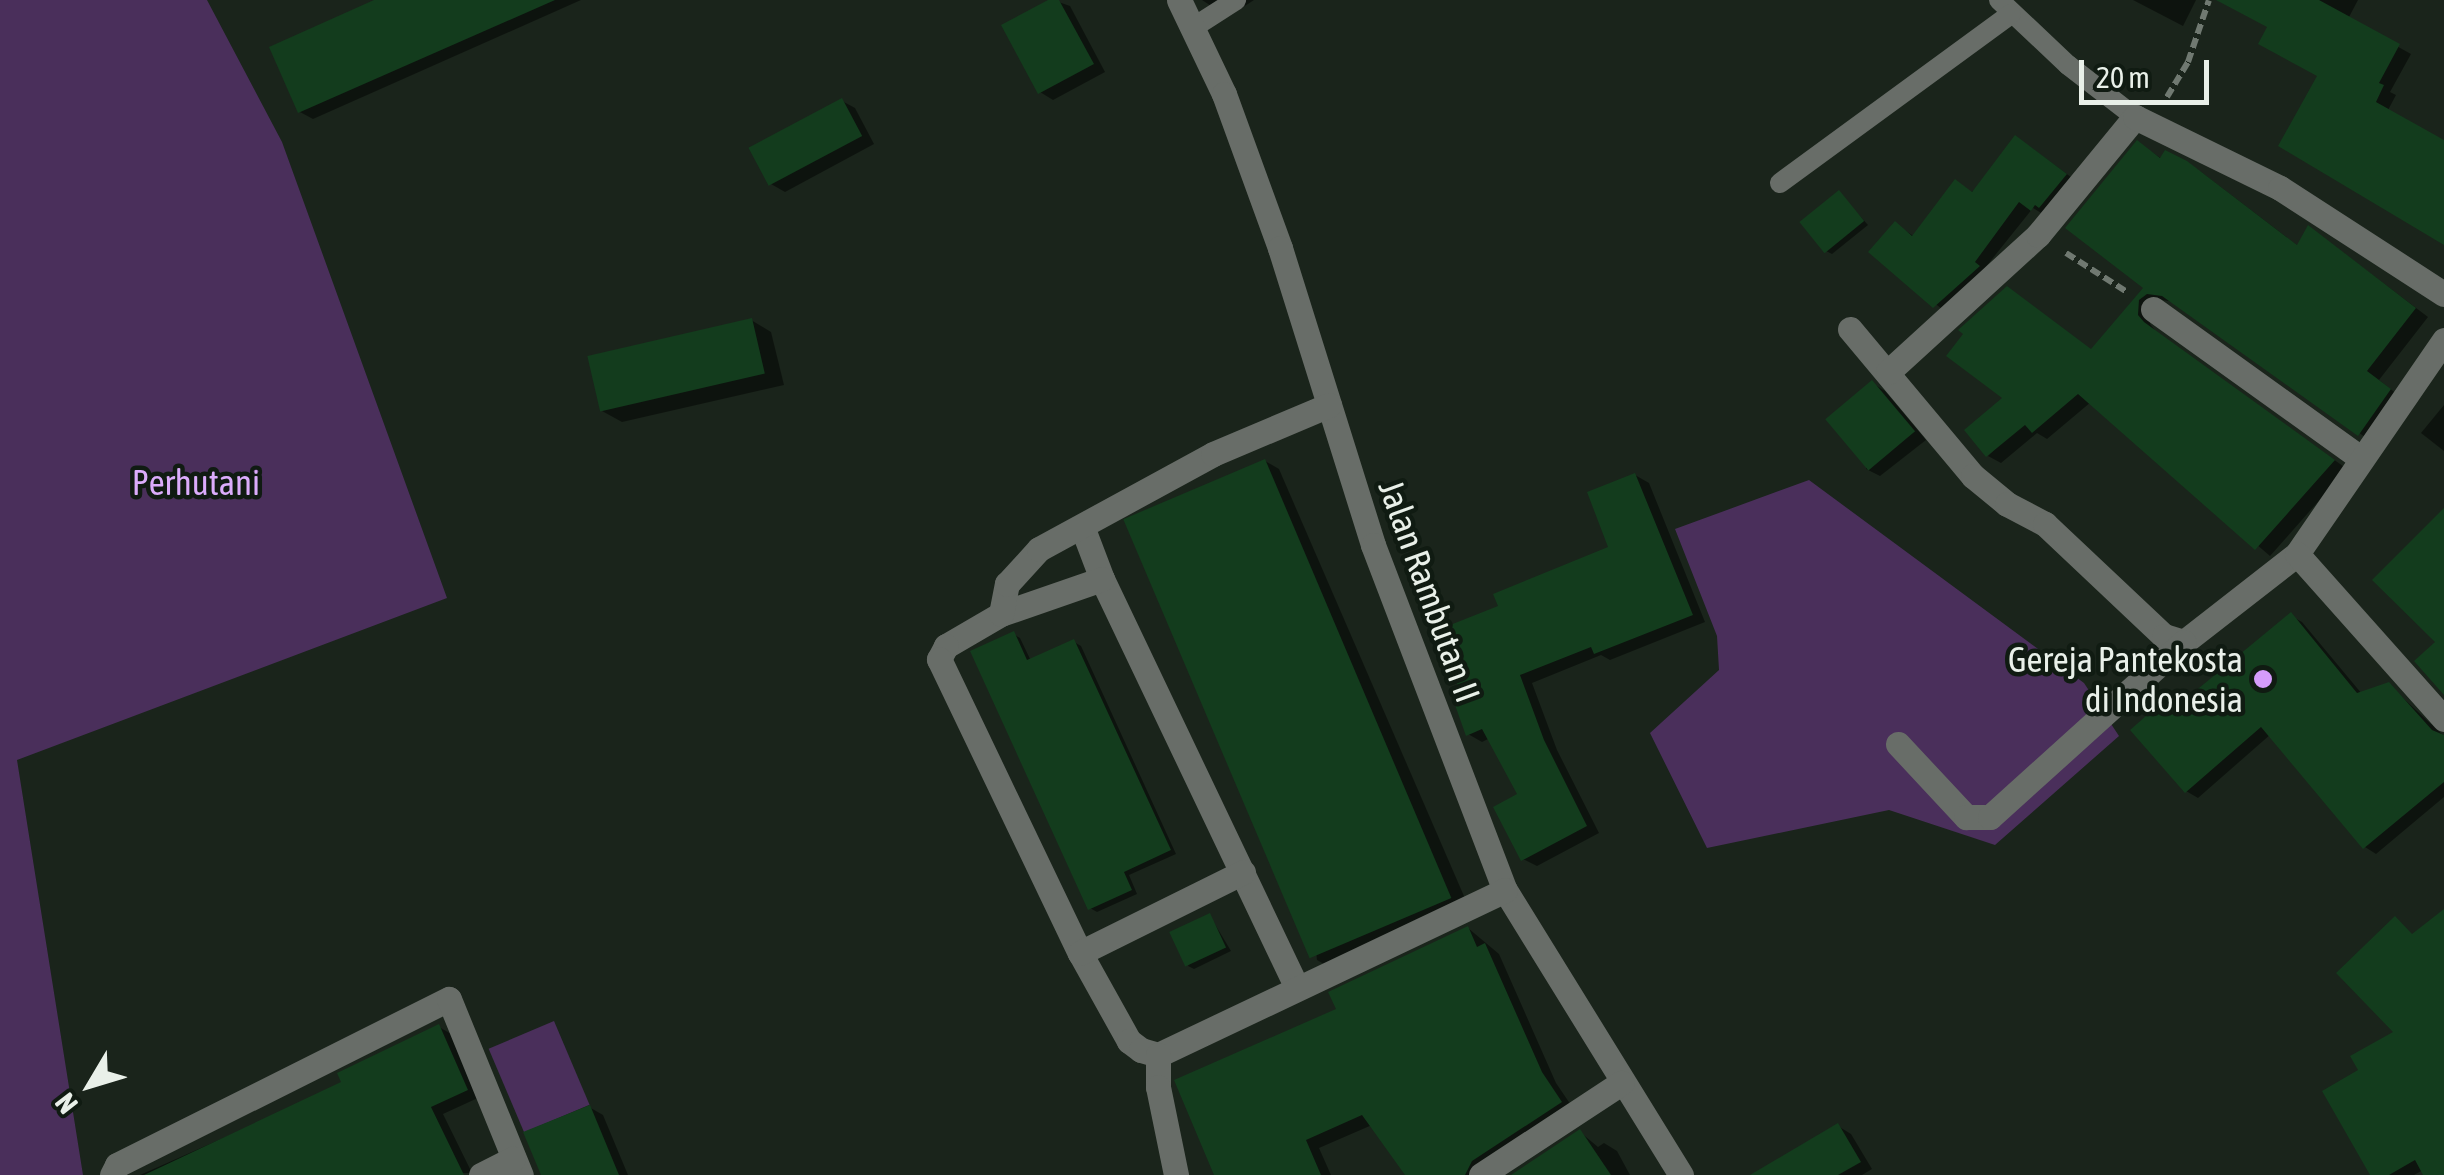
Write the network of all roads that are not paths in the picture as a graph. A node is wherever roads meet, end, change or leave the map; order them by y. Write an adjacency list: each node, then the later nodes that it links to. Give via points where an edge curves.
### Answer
1 (1179, 0): 4 (street, Jalan Rambutan II)
2 (1236, 0): 4 (lane)
3 (2005, 7): 5 (lane); 6 (lane)
4 (1194, 27): 12 (street, Jalan Rambutan II, via 1280,248)
5 (2142, 119): 7 (street, via 2280,188); 11 (street, via 2038,235)
6 (1780, 184)
7 (2444, 294)
8 (2153, 308): 13 (street)
9 (1850, 329): 11 (street)
10 (2444, 340): 13 (street)
11 (1888, 372): 18 (street, via 1973,476 2045,524 2146,624)
12 (1328, 404): 14 (street, via 1213,454); 22 (street, Jalan Rambutan II, via 1373,545)
13 (2362, 458): 15 (street)
14 (1083, 528): 16 (street); 17 (street, via 1038,548 1017,568)
15 (2296, 554): 18 (street); 19 (street)
16 (1102, 579): 17 (street); 21 (street)
17 (1001, 614): 23 (street, via 946,646 939,659)
18 (2184, 642): 20 (street, via 1990,818 1966,817)
19 (2444, 719)
20 (1898, 744)
21 (1243, 872): 23 (street); 24 (street)
22 (1505, 890): 24 (street); 26 (street, Jalan Rambutan II)
23 (1080, 953): 25 (street, via 1129,1040)
24 (1296, 986): 25 (street)
25 (1158, 1055): 30 (street)
26 (1621, 1083): 31 (street); 32 (street, Jalan Rambutan II)
27 (517, 1167): 28 (street, via 449,999); 29 (street)
28 (115, 1170)
29 (481, 1175)
30 (1176, 1175)
31 (1481, 1175)
32 (1680, 1175)

